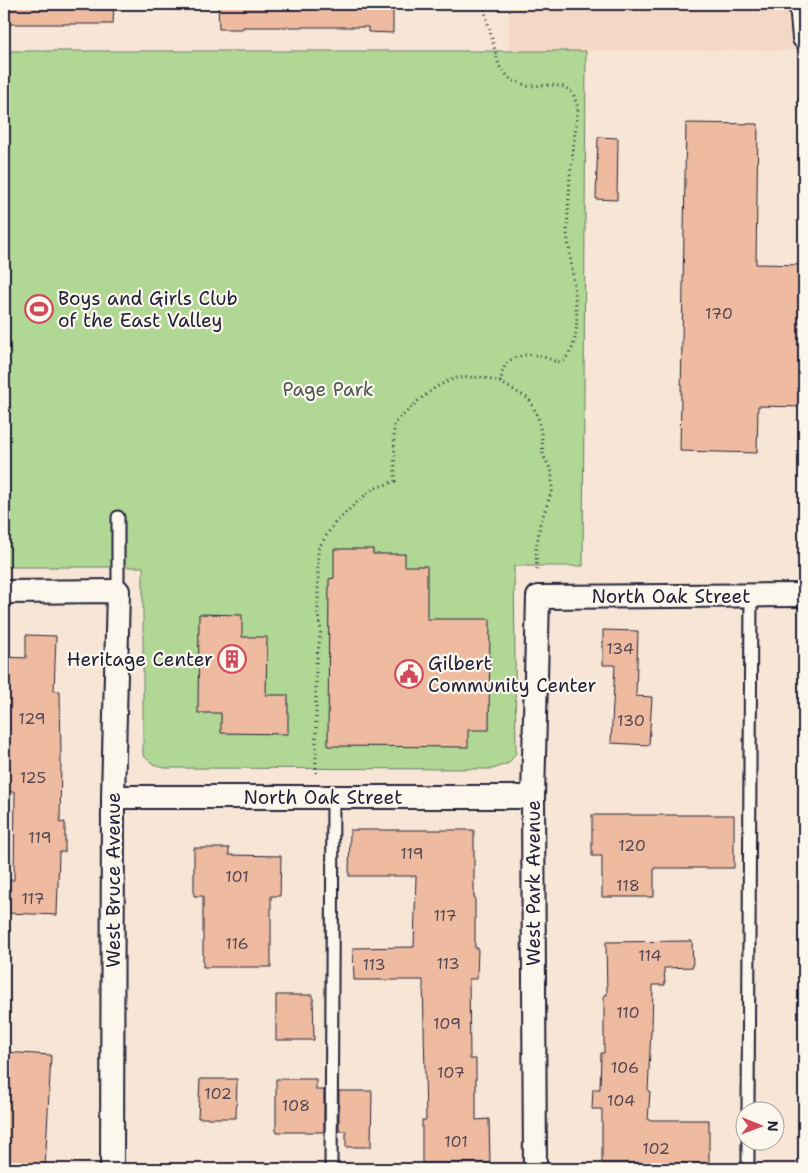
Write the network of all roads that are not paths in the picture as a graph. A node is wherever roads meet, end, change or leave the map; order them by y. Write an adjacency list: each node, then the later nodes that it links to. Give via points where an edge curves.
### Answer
1 (801, 4): 2 (street)
2 (804, 38)
3 (118, 517): 4 (lane)
4 (118, 591): 5 (street); 9 (street, West Bruce Avenue)
5 (4, 592)
6 (751, 595): 7 (street, North Oak Street); 8 (street, North Oak Street); 12 (lane)
7 (804, 595)
8 (538, 597): 11 (street, West Park Avenue)
9 (113, 797): 10 (street, North Oak Street); 14 (street, West Bruce Avenue)
10 (325, 797): 11 (street, North Oak Street); 15 (lane)
11 (533, 797): 16 (street, West Park Avenue)
12 (748, 1100)
13 (748, 1150): 17 (lane)
14 (112, 1169)
15 (331, 1169)
16 (535, 1169)
17 (748, 1169)

